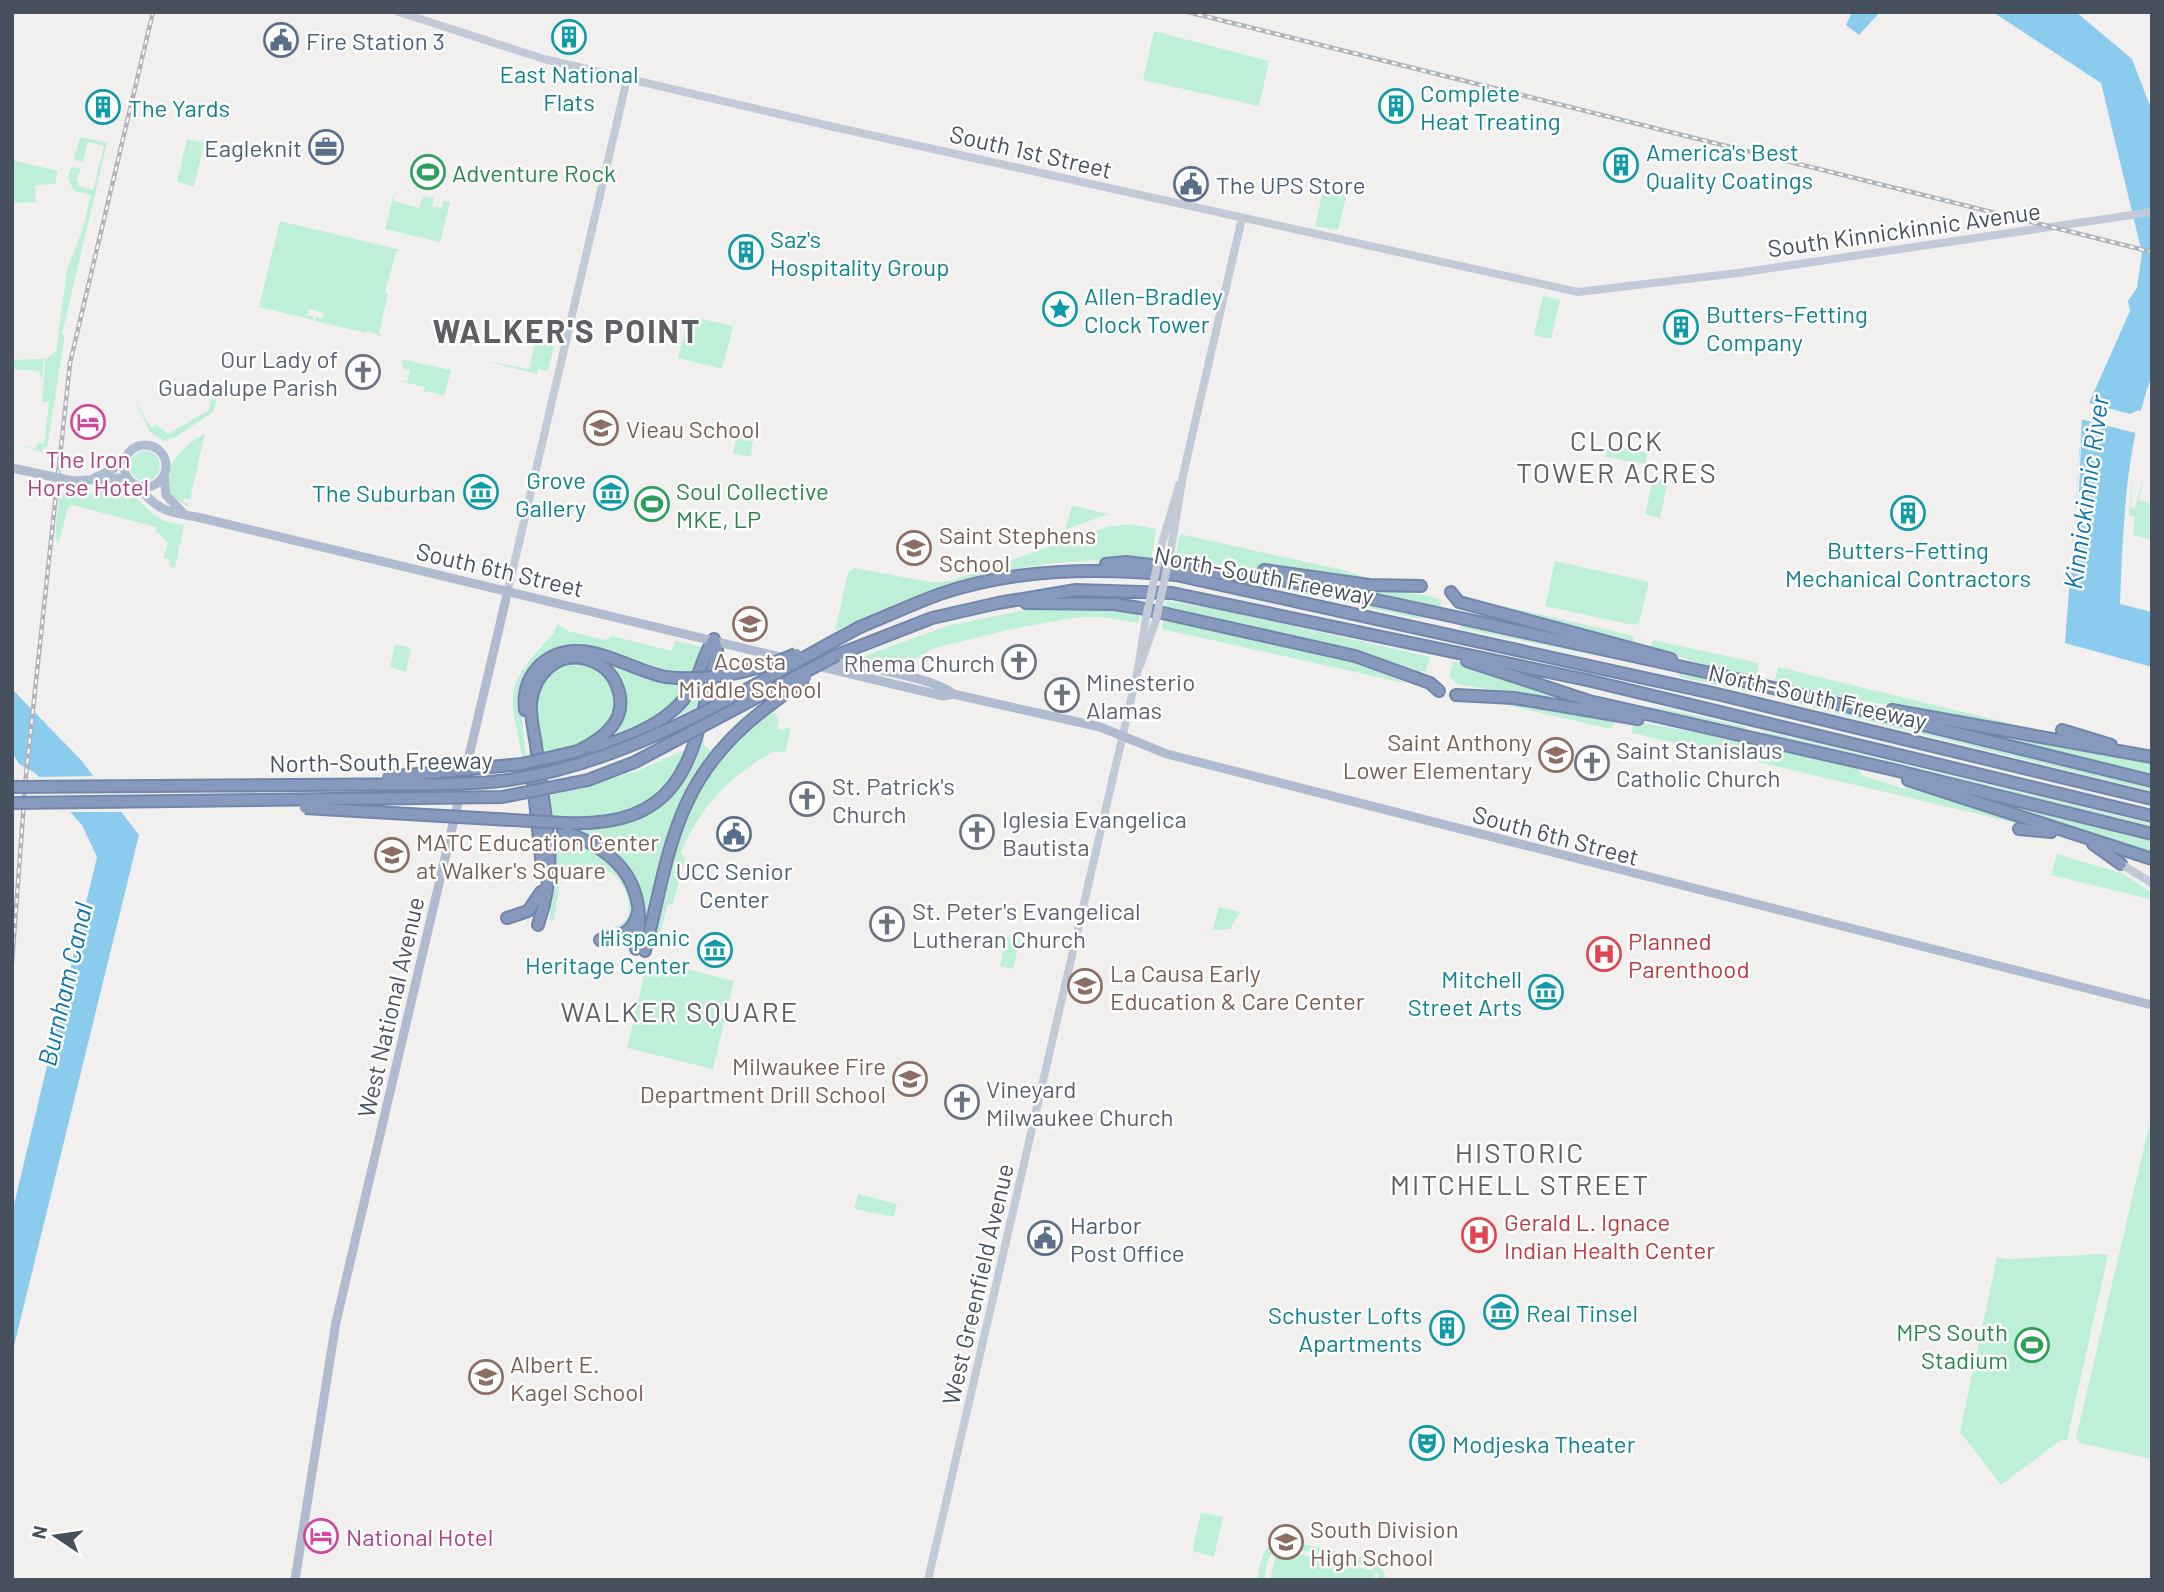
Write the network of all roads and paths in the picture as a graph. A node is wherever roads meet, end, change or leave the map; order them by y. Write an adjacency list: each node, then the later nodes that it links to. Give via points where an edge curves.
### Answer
1 (399, 12): 2 (main road, South 1st Street, via 524,54)
2 (627, 79): 4 (main road, South 1st Street); 16 (main road, West National Avenue)
3 (2152, 212): 5 (main road, South Kinnickinnic Avenue)
4 (1242, 218): 5 (main road, South 1st Street, via 1566,290); 9 (main road, West Greenfield Avenue)
5 (1661, 283)
6 (127, 456): 8 (main road, via 140,446 157,449 164,458); 10 (main road); 11 (main road, via 125,473)
7 (12, 468): 10 (main road, bridge)
8 (164, 475): 11 (main road, via 155,485); 12 (main road, via 166,495)
9 (1183, 475): 23 (main road, West Greenfield Avenue, bridge, via 1168,515); 23 (main road, West Greenfield Avenue, bridge, via 1156,620)
10 (89, 482): 11 (main road, via 119,478)
11 (134, 484): 12 (main road, South 6th Street, via 160,509)
12 (184, 514): 16 (main road, South 6th Street)
13 (1189, 568): 14 (highway, via 1126,562); 15 (highway); 24 (highway, via 1288,581)
14 (1027, 575): 19 (highway, North-South Freeway, via 943,594); 38 (highway, North-South Freeway, via 1109,569 1176,575 1717,694)
15 (1421, 586)
16 (508, 590): 20 (main road, South 6th Street); 55 (main road, West National Avenue, via 333,1336)
17 (1451, 593): 24 (highway, via 1459,602)
18 (999, 603): 21 (highway, North-South Freeway, via 1076,590 1172,593); 22 (highway, North-South Freeway, via 932,618); 25 (highway, via 1140,608 1355,656)
19 (860, 627): 36 (highway, North-South Freeway, bridge, via 669,729 561,769 509,780 450,784); 50 (highway, bridge, via 754,669 704,678 665,677 574,649 549,657 530,678 524,706 541,852)
20 (714, 639): 30 (main road, South 6th Street, via 945,686 953,694); 31 (highway, via 690,692 659,721); 42 (highway, via 717,649 692,755 679,779 642,812)
21 (1410, 644): 29 (highway, via 1589,701); 41 (highway, North-South Freeway, via 1587,680)
22 (838, 655): 40 (highway, North-South Freeway, bridge, via 635,762 588,780 502,797); 51 (highway, bridge, via 732,737 692,788 677,822 641,950)
23 (1138, 669): 30 (main road, West Greenfield Avenue)
24 (1724, 676): 27 (highway)
25 (1439, 691)
26 (1456, 695): 29 (highway, via 1514,698)
27 (1955, 727): 32 (highway); 35 (highway)
28 (2062, 730): 32 (highway)
29 (1723, 732): 34 (highway)
30 (1123, 735): 54 (main road, South 6th Street, via 1158,752); 56 (main road, West Greenfield Avenue)
31 (578, 751): 36 (highway, bridge, via 458,772); 50 (highway, via 611,730 621,705 618,687 606,669 581,658 559,662 540,676 531,705 549,847 547,894 538,925)
32 (2130, 753): 33 (highway)
33 (2152, 757)
34 (1849, 761): 44 (highway); 45 (highway)
35 (2152, 780)
36 (311, 783): 37 (highway, North-South Freeway, bridge)
37 (12, 787)
38 (2152, 799)
39 (12, 803): 40 (highway, North-South Freeway, bridge)
40 (229, 803): 42 (highway, bridge)
41 (2152, 816)
42 (564, 827): 51 (highway, via 610,854 625,870)
43 (2020, 828): 44 (highway)
44 (2064, 831): 46 (highway)
45 (2152, 834)
46 (2085, 838): 47 (highway); 48 (highway)
47 (2152, 859)
48 (2121, 864): 49 (main road)
49 (2152, 883)
50 (541, 892): 52 (highway, via 528,911)
51 (639, 906): 53 (highway, via 636,920 625,934)
52 (507, 918)
53 (600, 940)
54 (2152, 1004)
55 (295, 1580)
56 (928, 1580)

